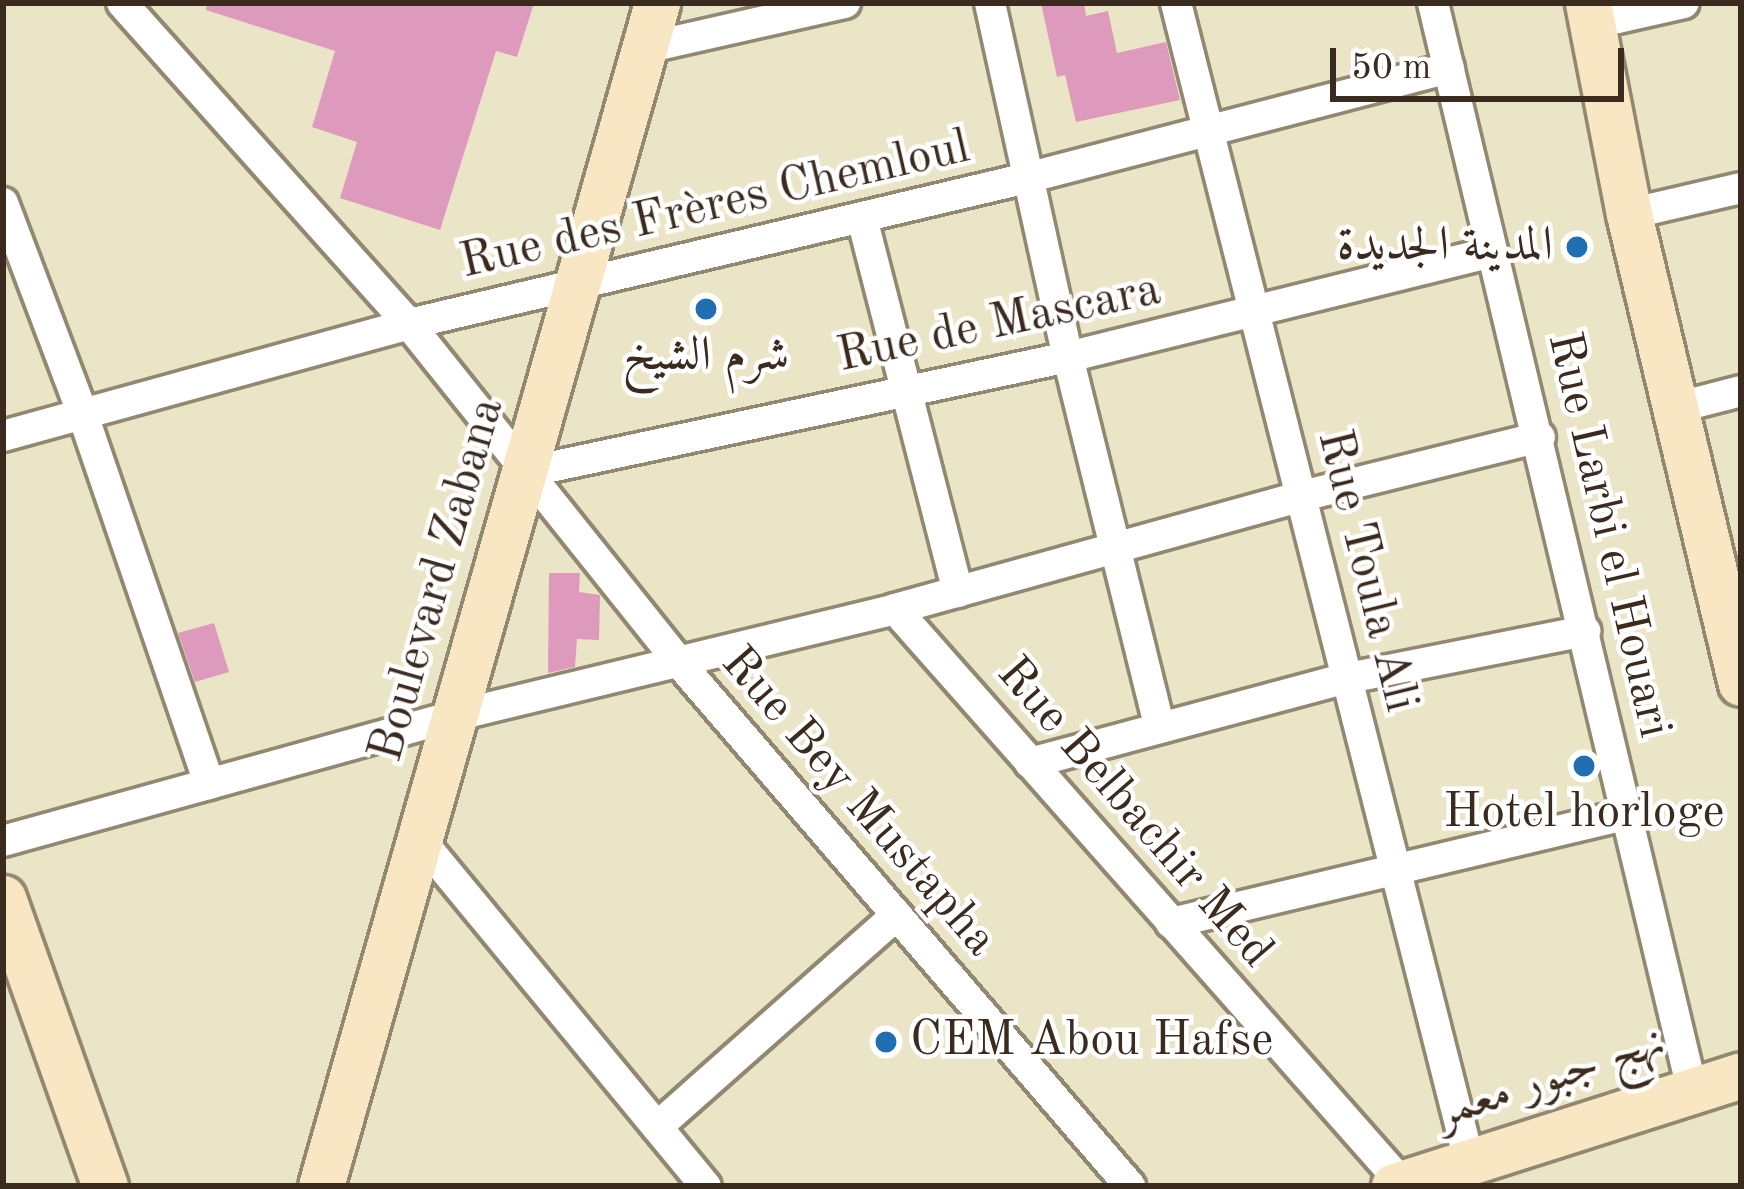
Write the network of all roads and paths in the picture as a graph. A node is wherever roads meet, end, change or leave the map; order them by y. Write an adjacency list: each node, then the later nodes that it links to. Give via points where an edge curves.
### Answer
1 (122, 3): 20 (street, Rue Bey Mustapha)
2 (657, 3): 9 (street, Boulevard Zabana)
3 (845, 3): 9 (street)
4 (990, 3): 12 (street)
5 (1176, 3): 11 (street, Rue Toula Ali)
6 (1433, 3): 10 (street, Rue Larbi el Houari)
7 (1684, 3): 8 (street)
8 (1590, 13): 15 (street)
9 (645, 48): 18 (street, Boulevard Zabana)
10 (1449, 68): 11 (street, Rue des Frères Chemloul); 17 (street, Rue Larbi el Houari)
11 (1208, 129): 12 (street, Rue des Frères Chemloul); 19 (street, Rue Toula Ali)
12 (1027, 178): 16 (street, Rue des Frères Chemloul); 21 (street)
13 (1741, 188): 15 (street)
14 (3, 203): 25 (street)
15 (1629, 214): 24 (street)
16 (862, 218): 18 (street, Rue des Frères Chemloul); 23 (street)
17 (1492, 252): 19 (street, Rue de Mascara); 27 (street, Rue Larbi el Houari)
18 (579, 286): 20 (street, Rue des Frères Chemloul); 28 (street, Boulevard Zabana)
19 (1252, 314): 21 (street, Rue de Mascara); 29 (street, Rue Toula Ali)
20 (409, 324): 25 (street, Rue des Frères Chemloul); 28 (street, Rue Bey Mustapha)
21 (1068, 357): 23 (street, Rue de Mascara); 30 (street)
22 (1741, 391): 24 (street)
23 (906, 392): 28 (street, Rue de Mascara); 32 (street)
24 (1675, 408): 31 (street)
25 (83, 415): 26 (street, Rue des Frères Chemloul); 41 (street)
26 (3, 436)
27 (1540, 437): 29 (street); 34 (street, Rue Larbi el Houari)
28 (522, 472): 35 (street, Rue Bey Mustapha); 38 (street, Boulevard Zabana)
29 (1302, 496): 30 (street); 36 (street, Rue Toula Ali)
30 (1117, 547): 32 (street); 39 (street)
31 (1730, 591): 37 (street)
32 (958, 592): 33 (street)
33 (895, 609): 35 (street); 40 (street, Rue Belbachir Med)
34 (1585, 631): 36 (street); 42 (street, Rue Larbi el Houari)
35 (676, 659): 38 (street); 47 (street, Rue Bey Mustapha)
36 (1348, 678): 39 (street); 45 (street, Rue Toula Ali)
37 (1741, 683)
38 (454, 716): 41 (street); 44 (street, Boulevard Zabana)
39 (1160, 728): 40 (street)
40 (1030, 763): 48 (street, Rue Belbachir Med)
41 (209, 784): 43 (street)
42 (1628, 814): 45 (street); 50 (street, Rue Larbi el Houari)
43 (3, 842)
44 (422, 842): 51 (street); 55 (street, Boulevard Zabana)
45 (1396, 869): 48 (street); 52 (street, Rue Toula Ali)
46 (3, 898): 54 (street)
47 (897, 915): 51 (street); 57 (street, Rue Bey Mustapha)
48 (1171, 922): 53 (street, Rue Belbachir Med)
49 (1741, 1075): 50 (street, نهج جبور معمر)
50 (1692, 1090): 52 (street, نهج جبور معمر)
51 (657, 1127): 56 (street)
52 (1469, 1160): 53 (street, نهج جبور معمر)
53 (1398, 1185)
54 (105, 1186)
55 (321, 1186)
56 (706, 1186)
57 (1130, 1186)

